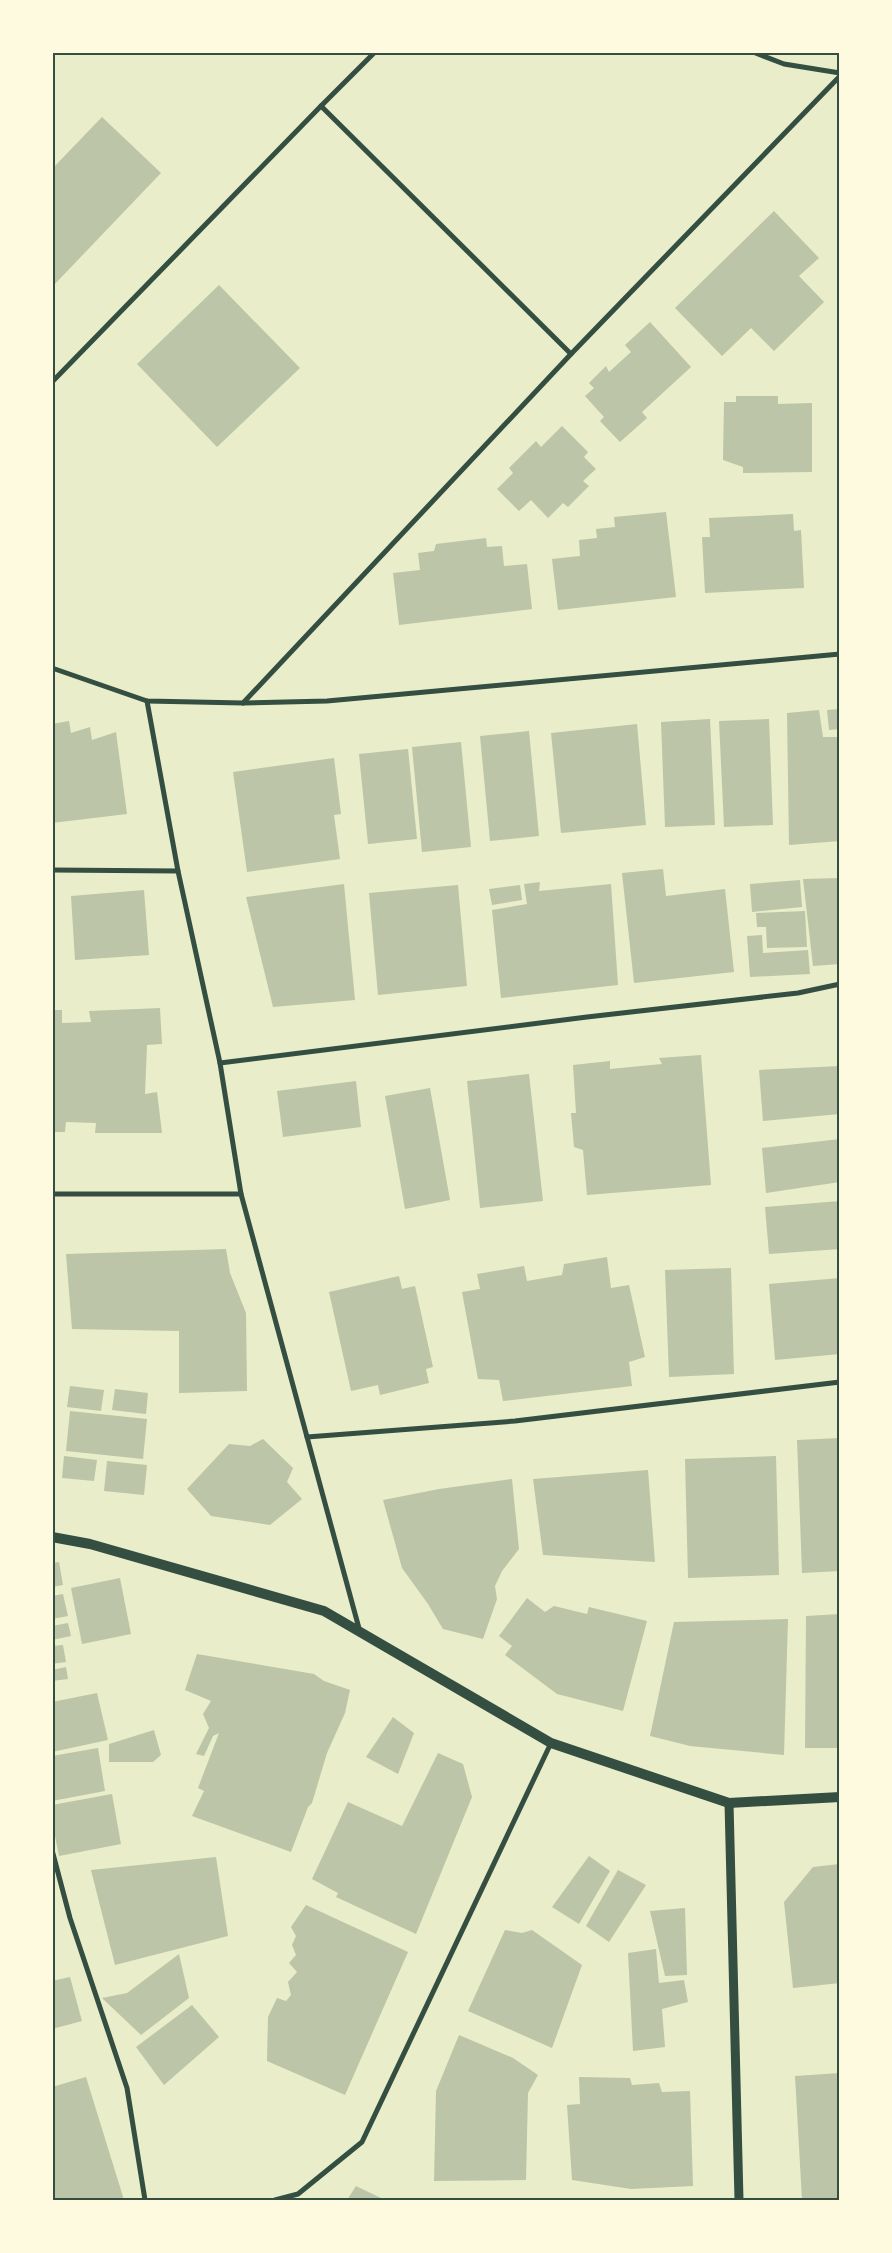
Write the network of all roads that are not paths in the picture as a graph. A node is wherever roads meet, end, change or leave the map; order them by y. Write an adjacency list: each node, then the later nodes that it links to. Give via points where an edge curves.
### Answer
1 (375, 52): 4 (street)
2 (753, 52): 3 (street, via 784,64)
3 (840, 75): 5 (street)
4 (321, 106): 5 (street); 6 (street)
5 (570, 354): 10 (street)
6 (52, 382)
7 (840, 654): 10 (street, via 327,701)
8 (52, 668): 9 (street)
9 (147, 701): 10 (street); 12 (street)
10 (244, 703)
11 (52, 870): 12 (street)
12 (178, 871): 14 (street)
13 (840, 984): 14 (street, via 798,993)
14 (220, 1063): 16 (street)
15 (52, 1194): 16 (street)
16 (241, 1194): 18 (street)
17 (840, 1382): 18 (street, via 515,1421)
18 (307, 1437): 20 (street)
19 (52, 1536): 20 (main road, via 324,1611)
20 (360, 1632): 21 (main road)
21 (551, 1743): 23 (main road); 26 (street, via 362,2142 298,2194)
22 (840, 1797): 23 (main road)
23 (730, 1803): 27 (street)
24 (52, 1850): 25 (street, via 70,1918 128,2088)
25 (145, 2200)
26 (276, 2200)
27 (739, 2200)

